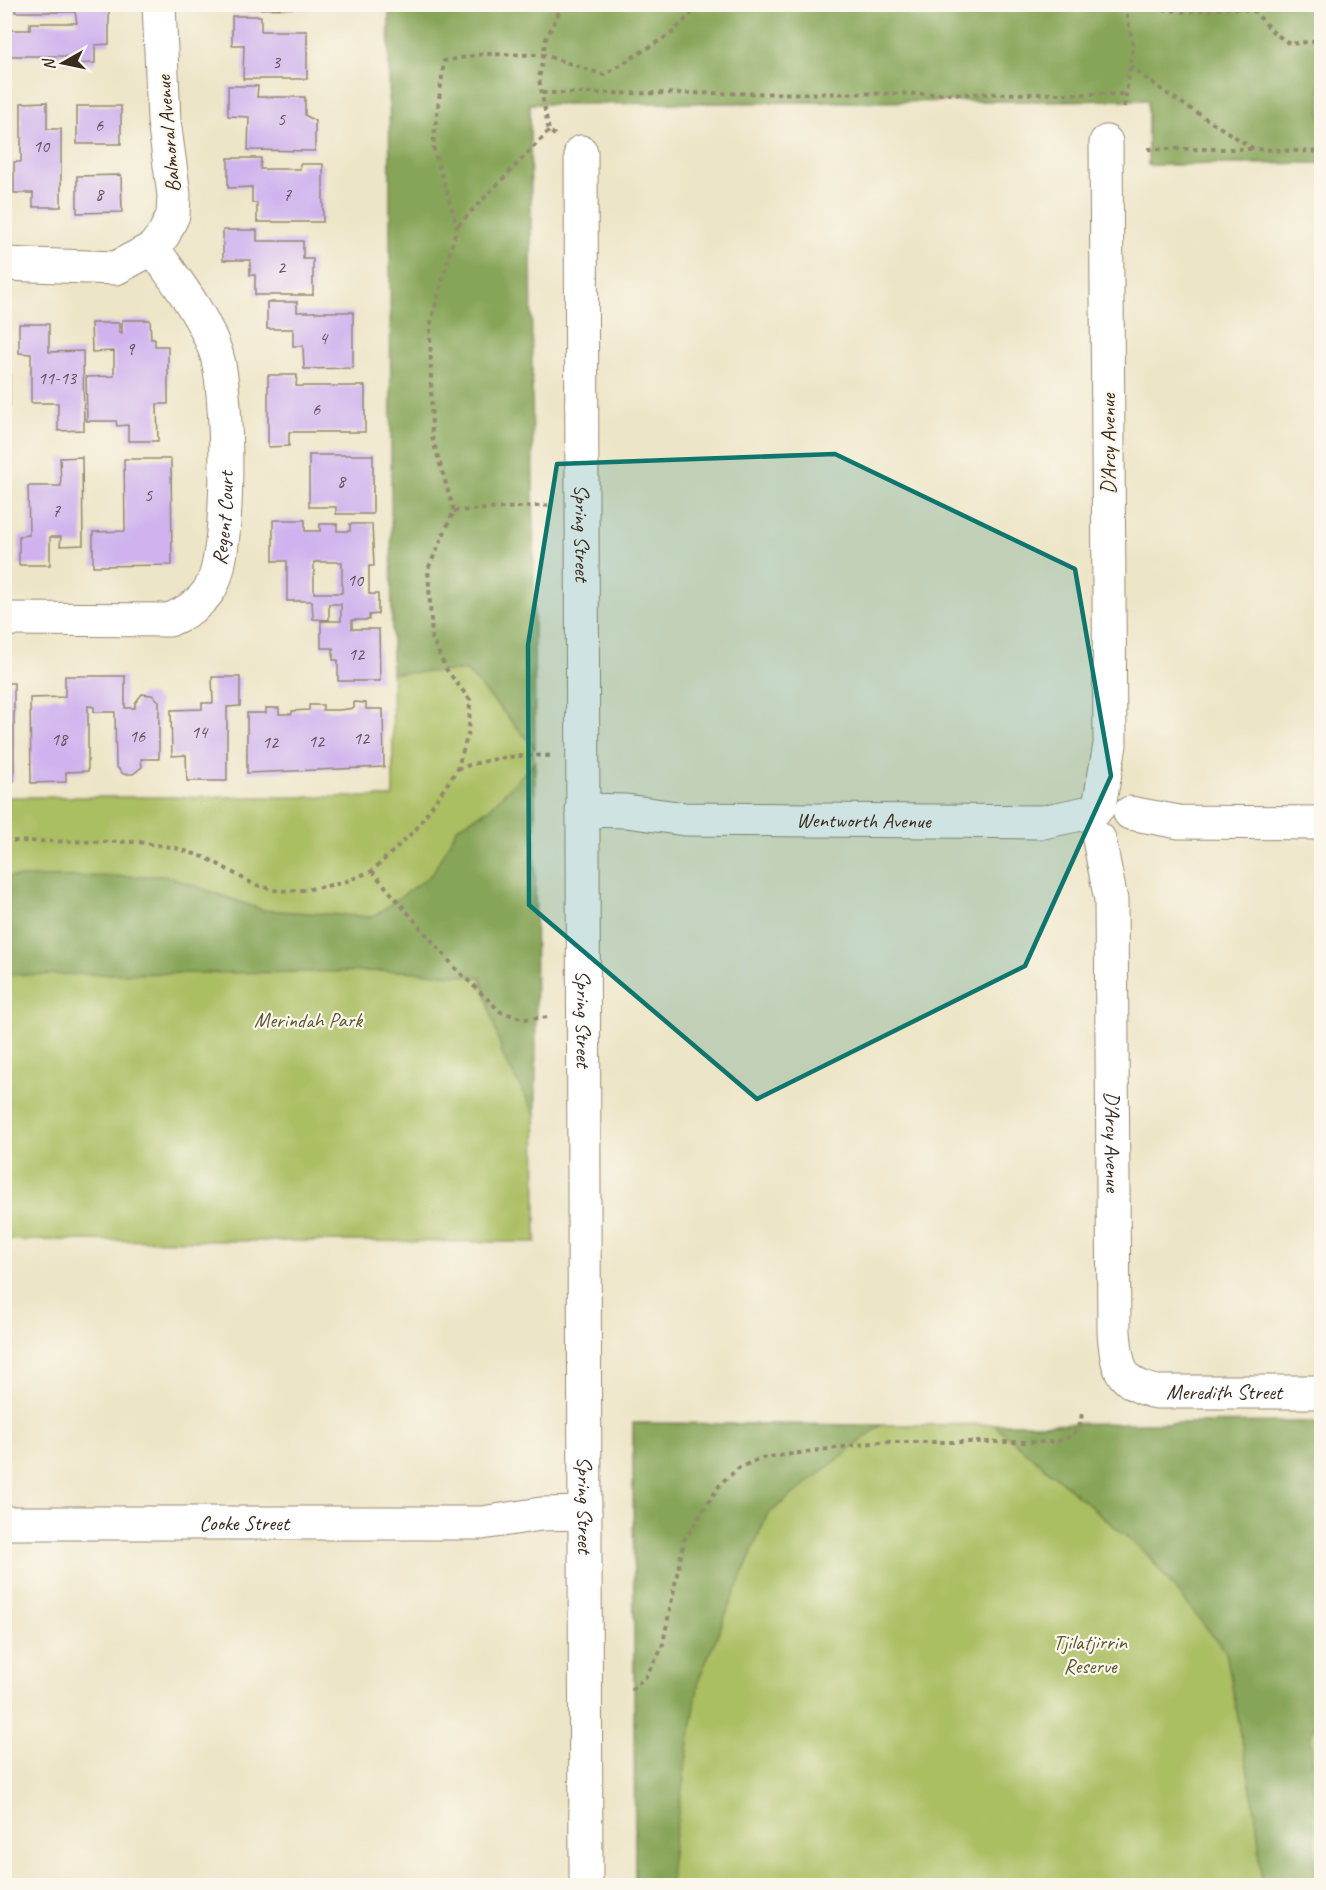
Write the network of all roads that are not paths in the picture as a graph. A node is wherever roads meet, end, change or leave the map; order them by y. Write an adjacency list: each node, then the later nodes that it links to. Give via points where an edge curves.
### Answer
1 (159, 4): 4 (street, Balmoral Avenue, via 164,121 174,195 173,215)
2 (1106, 142): 8 (street, D'Arcy Avenue)
3 (580, 152): 7 (street, Spring Street)
4 (153, 248): 5 (street, Balmoral Avenue, via 117,268); 6 (street, Regent Court, via 192,303 208,334 222,378 224,544 219,568 198,603 169,620)
5 (4, 264)
6 (4, 619)
7 (582, 819): 8 (street, Wentworth Avenue, via 627,827 685,819); 13 (street, Spring Street)
8 (1112, 823): 9 (street, Wentworth Avenue); 10 (street, D'Arcy Avenue, via 1114,1332 1120,1371)
9 (1322, 823)
10 (1128, 1381): 11 (street, Meredith Street, via 1156,1392)
11 (1322, 1392)
12 (4, 1523): 13 (street, Cooke Street, via 482,1523 541,1532)
13 (585, 1523): 14 (street, Spring Street)
14 (586, 1886)

